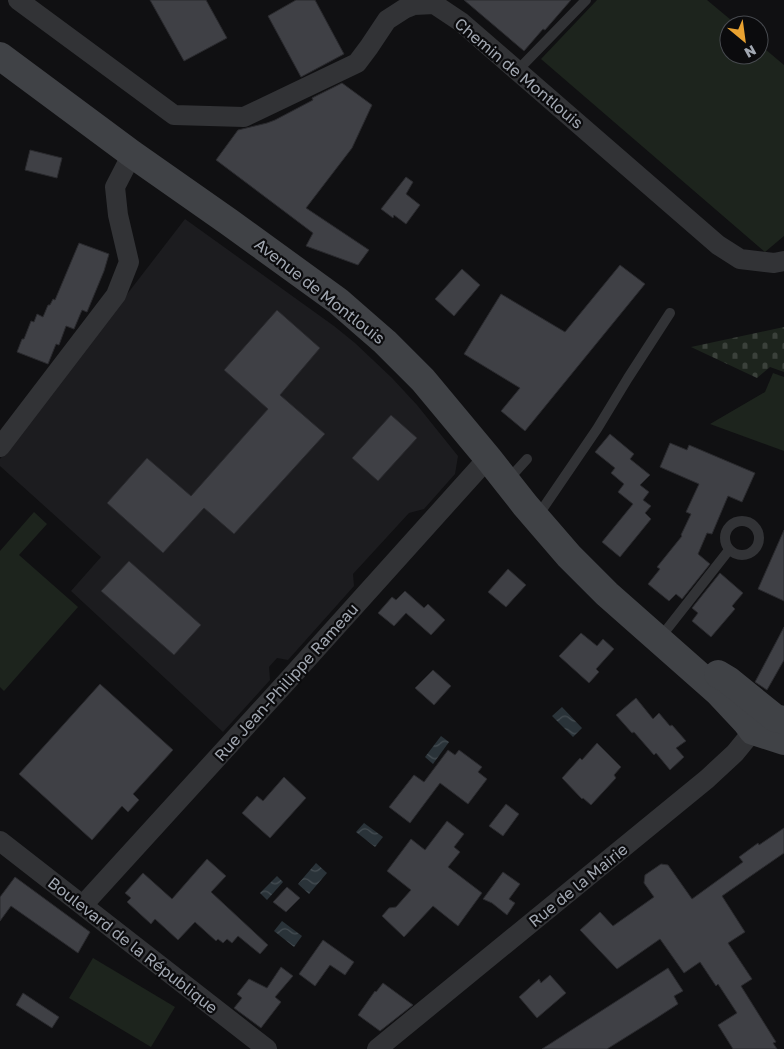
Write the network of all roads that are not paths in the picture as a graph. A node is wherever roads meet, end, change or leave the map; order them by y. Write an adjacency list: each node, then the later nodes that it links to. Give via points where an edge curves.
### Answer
1 (18, 0): 4 (street, Chemin de Montlouis, via 174,115 244,118 357,63 386,20 414,5 434,4 461,22)
2 (586, 0): 4 (lane)
3 (0, 56): 5 (street, Avenue de Montlouis)
4 (517, 71): 6 (street, Chemin de Montlouis, via 718,245 740,258 774,263)
5 (132, 154): 8 (street, via 116,187 118,215 129,262 116,295); 9 (street, Avenue de Montlouis, via 338,301 423,380)
6 (784, 261)
7 (670, 313): 12 (lane)
8 (0, 447)
9 (488, 458): 11 (street, Avenue de Montlouis); 17 (street, Rue Jean-Philippe Rameau)
10 (527, 458): 11 (lane)
11 (506, 481): 12 (street, Avenue de Montlouis)
12 (536, 518): 14 (street, Avenue de Montlouis, via 569,556)
13 (728, 550): 14 (lane)
14 (659, 638): 15 (street, Avenue de Montlouis, via 728,680)
15 (774, 727): 19 (street, Rue de la Mairie, via 735,753)
16 (0, 841): 17 (street, Boulevard de la République)
17 (83, 905): 18 (street, Boulevard de la République)
18 (267, 1049)
19 (378, 1049)

